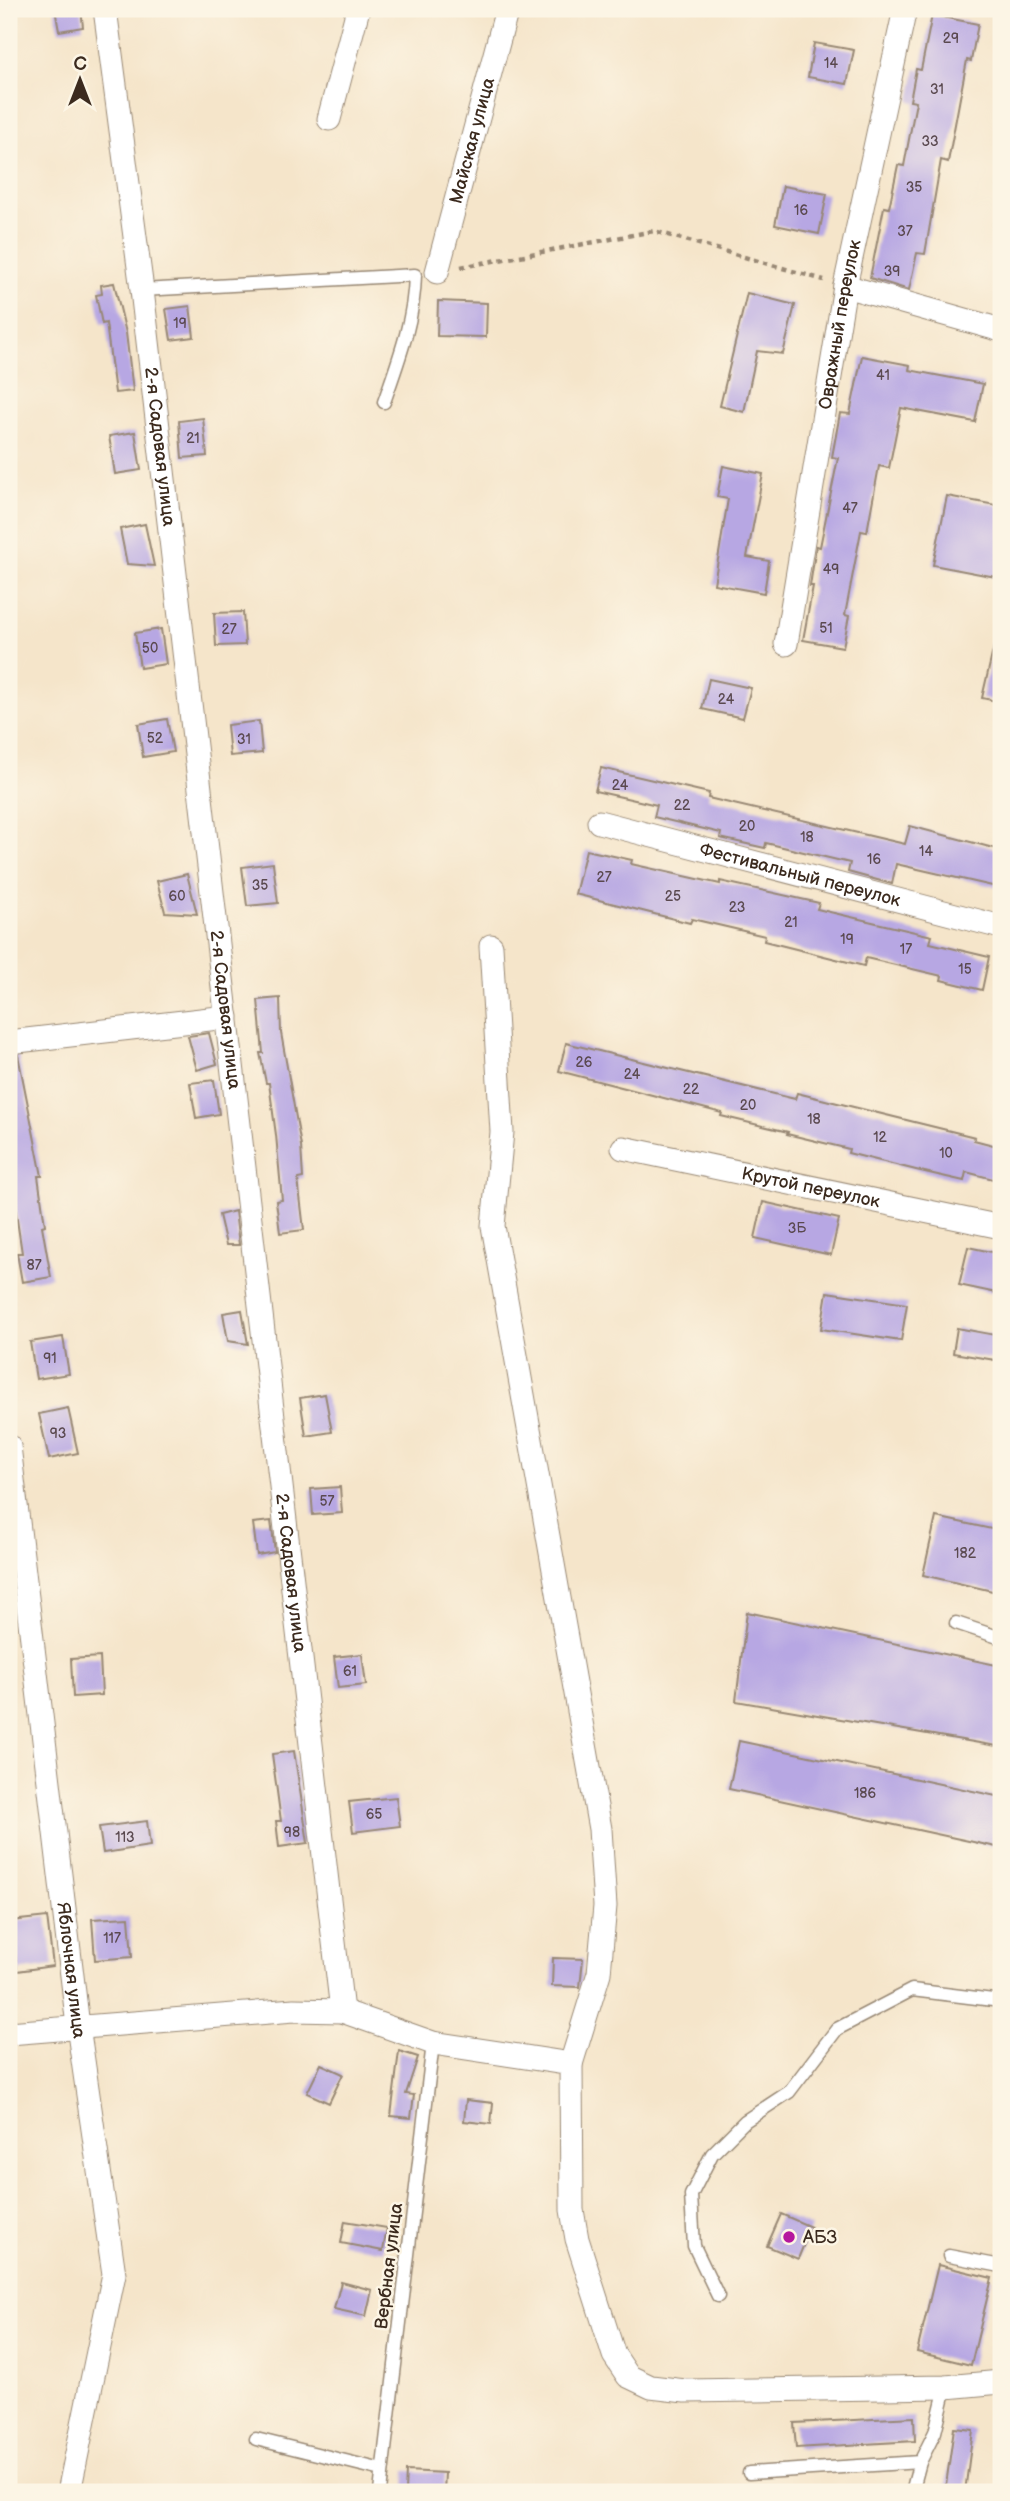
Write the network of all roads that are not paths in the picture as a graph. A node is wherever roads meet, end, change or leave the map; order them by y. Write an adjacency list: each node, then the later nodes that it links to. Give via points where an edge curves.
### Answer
1 (105, 9): 8 (street, 2-я Садовая улица)
2 (358, 9): 5 (street)
3 (507, 9): 6 (street, Майская улица)
4 (905, 9): 7 (street, Овражный переулок)
5 (329, 119)
6 (437, 272)
7 (845, 286): 9 (street); 11 (street, Овражный переулок)
8 (142, 290): 10 (lane, via 415,275 406,341); 15 (street, 2-я Садовая улица)
9 (1001, 330)
10 (384, 402)
11 (786, 644)
12 (599, 822): 13 (street, Фестивальный переулок)
13 (1001, 927)
14 (491, 946): 27 (street, via 502,1132 493,1226 600,1829 605,1906 599,1973)
15 (227, 1017): 16 (street); 23 (street, 2-я Садовая улица)
16 (9, 1042)
17 (623, 1148): 18 (street, Крутой переулок)
18 (1001, 1227)
19 (9, 1446): 24 (street, Яблочная улица)
20 (956, 1623): 21 (lane)
21 (1001, 1637)
22 (1001, 2001): 30 (lane, via 912,1990 837,2029 789,2092 745,2121 712,2154 691,2195 694,2246)
23 (342, 2011): 24 (street, via 294,2010); 26 (street)
24 (78, 2026): 25 (street); 37 (street, Яблочная улица, via 114,2274)
25 (9, 2033)
26 (433, 2043): 27 (street); 35 (lane, Вербная улица)
27 (572, 2064): 32 (street, via 572,2210 577,2239 614,2355 628,2376 652,2387 685,2391)
28 (949, 2256): 29 (lane)
29 (1001, 2266)
30 (718, 2296)
31 (1001, 2382): 32 (street)
32 (946, 2387): 34 (lane)
33 (256, 2439): 35 (lane)
34 (920, 2462): 36 (lane); 39 (lane)
35 (382, 2470): 38 (lane, Вербная улица)
36 (749, 2473)
37 (69, 2492)
38 (380, 2492)
39 (912, 2492)

